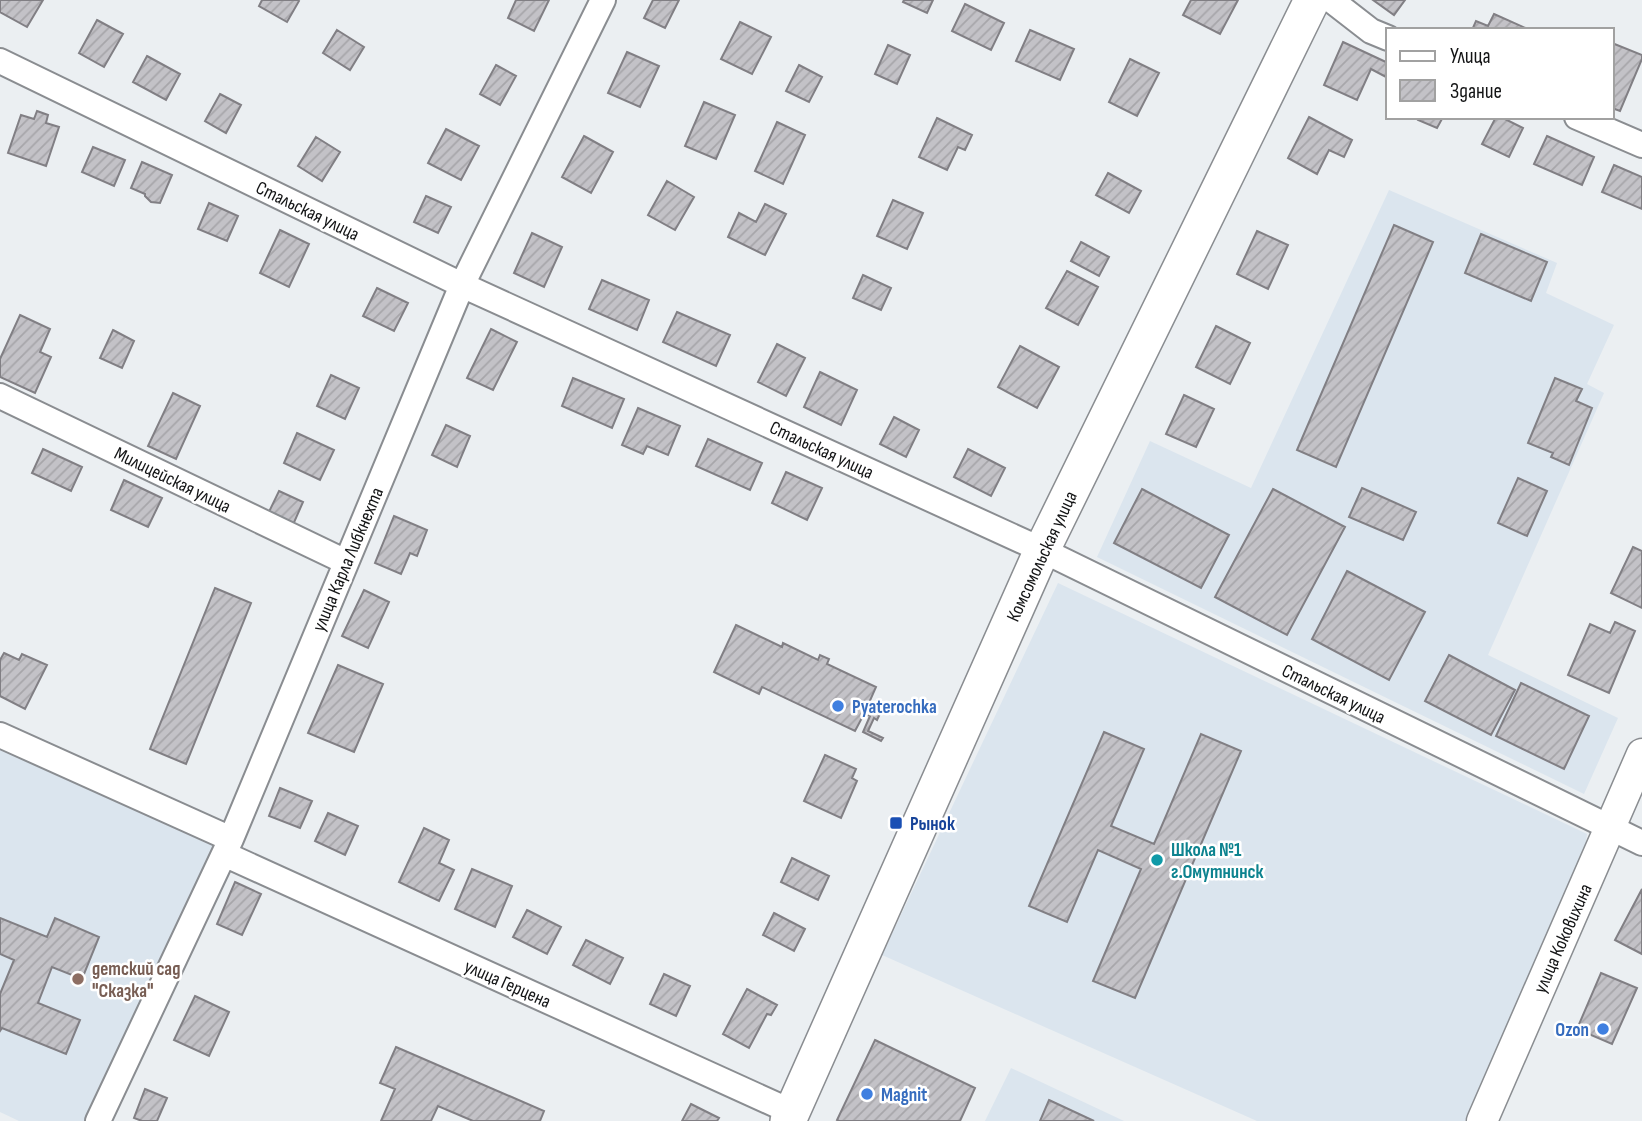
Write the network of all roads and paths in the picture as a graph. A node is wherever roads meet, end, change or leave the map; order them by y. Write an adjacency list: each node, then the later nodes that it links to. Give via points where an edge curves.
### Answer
1 (603, 0): 8 (street, улица Карла Либкнехта)
2 (1312, 0): 10 (main road, Комсомольская улица)
3 (1331, 0): 4 (street)
4 (1386, 37)
5 (0, 61): 8 (street, Стальская улица)
6 (1582, 119): 7 (street)
7 (1642, 145)
8 (462, 285): 10 (street, Стальская улица); 11 (street, улица Карла Либкнехта)
9 (0, 396): 11 (street, Милицейская улица)
10 (1042, 550): 14 (street, Стальская улица); 17 (main road, Комсомольская улица)
11 (346, 562): 16 (street, улица Карла Либкнехта)
12 (0, 735): 16 (street, улица Герцена)
13 (1642, 754): 14 (street, улица Коковихина)
14 (1610, 828): 15 (street, Стальская улица); 19 (street, улица Коковихина)
15 (1642, 843)
16 (227, 846): 17 (street, улица Герцена); 18 (street, улица Карла Либкнехта)
17 (790, 1117)
18 (98, 1121)
19 (1482, 1121)

